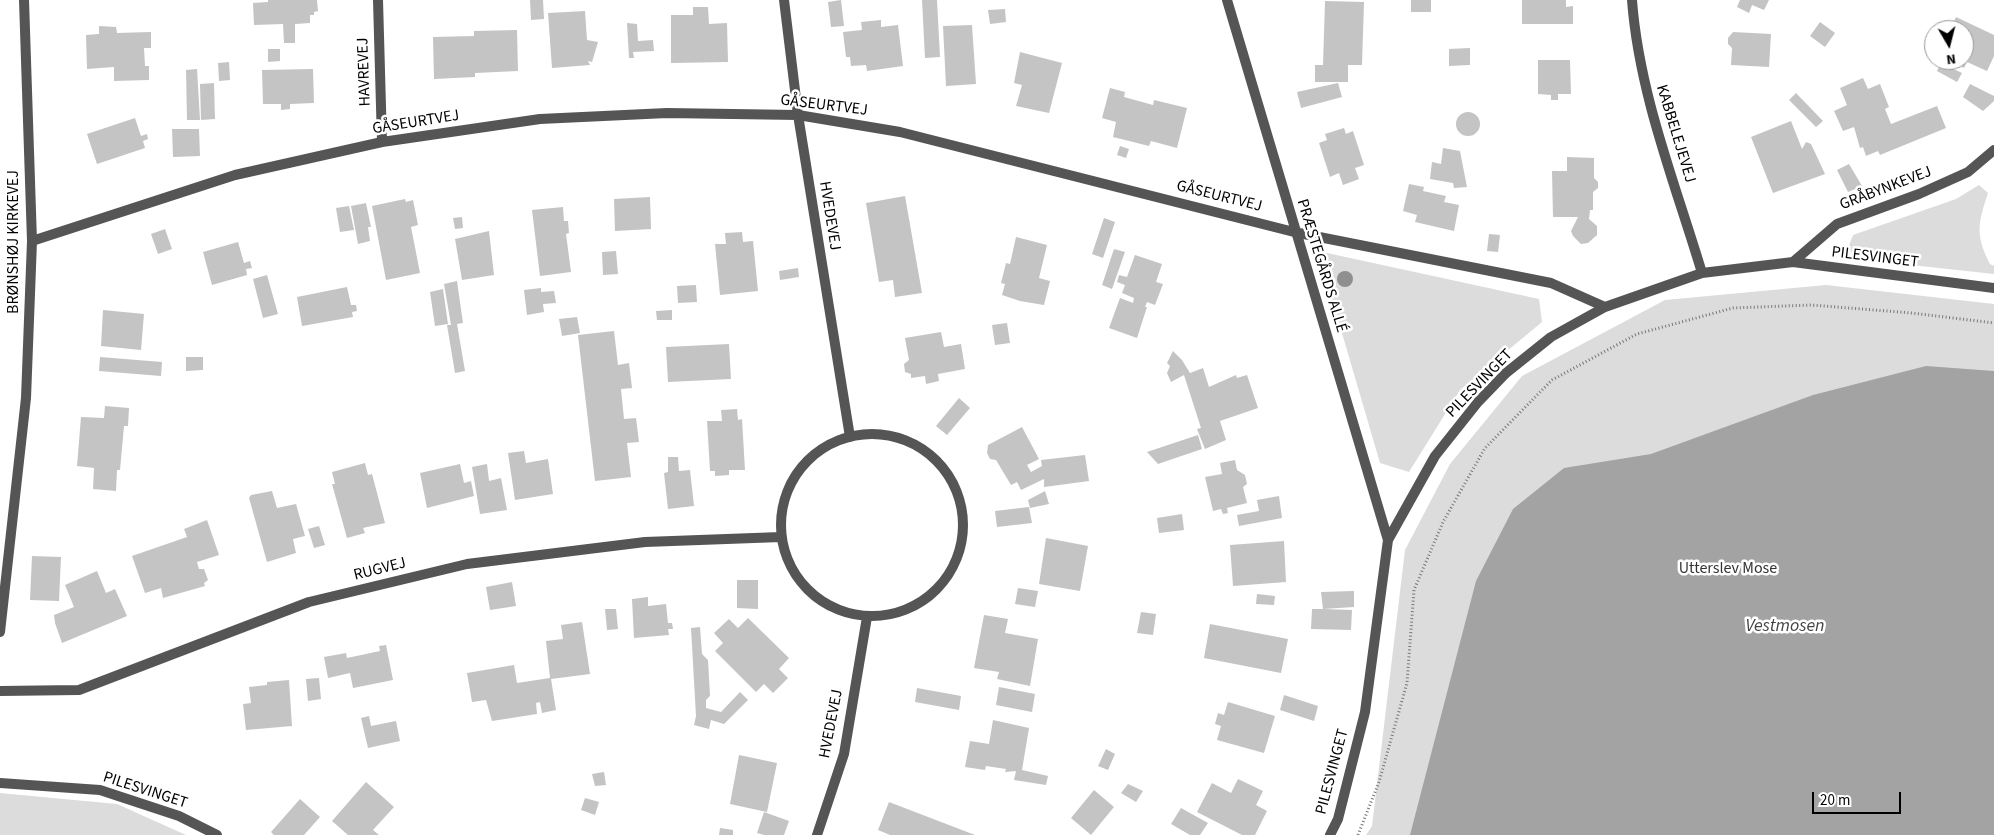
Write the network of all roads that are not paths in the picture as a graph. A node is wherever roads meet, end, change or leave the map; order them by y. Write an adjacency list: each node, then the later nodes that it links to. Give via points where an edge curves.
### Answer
1 (24, 0): 10 (street, BRØNSHØJ KIRKEVEJ)
2 (378, 0): 7 (street, HAVREVEJ)
3 (784, 0): 6 (street, HVEDEVEJ)
4 (1227, 0): 9 (street, PRÆSTEGÅRDS ALLÉ)
5 (1632, 0): 12 (street, KABBELEJEVEJ, via 1646,91)
6 (798, 114): 7 (street, GÅSEURTVEJ, via 667,113 540,119); 9 (street, GÅSEURTVEJ, via 900,132); 15 (street, HVEDEVEJ)
7 (382, 142): 10 (street, GÅSEURTVEJ, via 235,175)
8 (1994, 150): 11 (street, GRÅBYNKEVEJ, via 1968,172 1837,224)
9 (1294, 232): 14 (street, GÅSEURTVEJ, via 1551,284); 17 (street, PRÆSTEGÅRDS ALLÉ)
10 (32, 241): 19 (street, BRØNSHØJ KIRKEVEJ, via 26,398)
11 (1793, 262): 12 (street, PILESVINGET); 13 (street, PILESVINGET)
12 (1702, 273): 14 (street, PILESVINGET)
13 (1994, 288)
14 (1604, 307): 17 (street, PILESVINGET, via 1551,338 1506,373 1478,402 1435,456)
15 (850, 436): 16 (street, via 820,451 796,474 783,504); 18 (street, via 885,435 918,446 944,469 960,500 964,534 954,568 932,595 902,612)
16 (781, 537): 18 (street, via 791,567 810,592 836,610); 20 (street, RUGVEJ, via 645,542 467,564 309,602 79,690)
17 (1388, 540): 24 (street, PILESVINGET, via 1365,712 1338,819)
18 (867, 617): 23 (street, HVEDEVEJ, via 844,754)
19 (0, 632)
20 (0, 691)
21 (0, 783): 22 (street, PILESVINGET, via 100,790 179,816)
22 (218, 835)
23 (817, 835)
24 (1330, 835)

